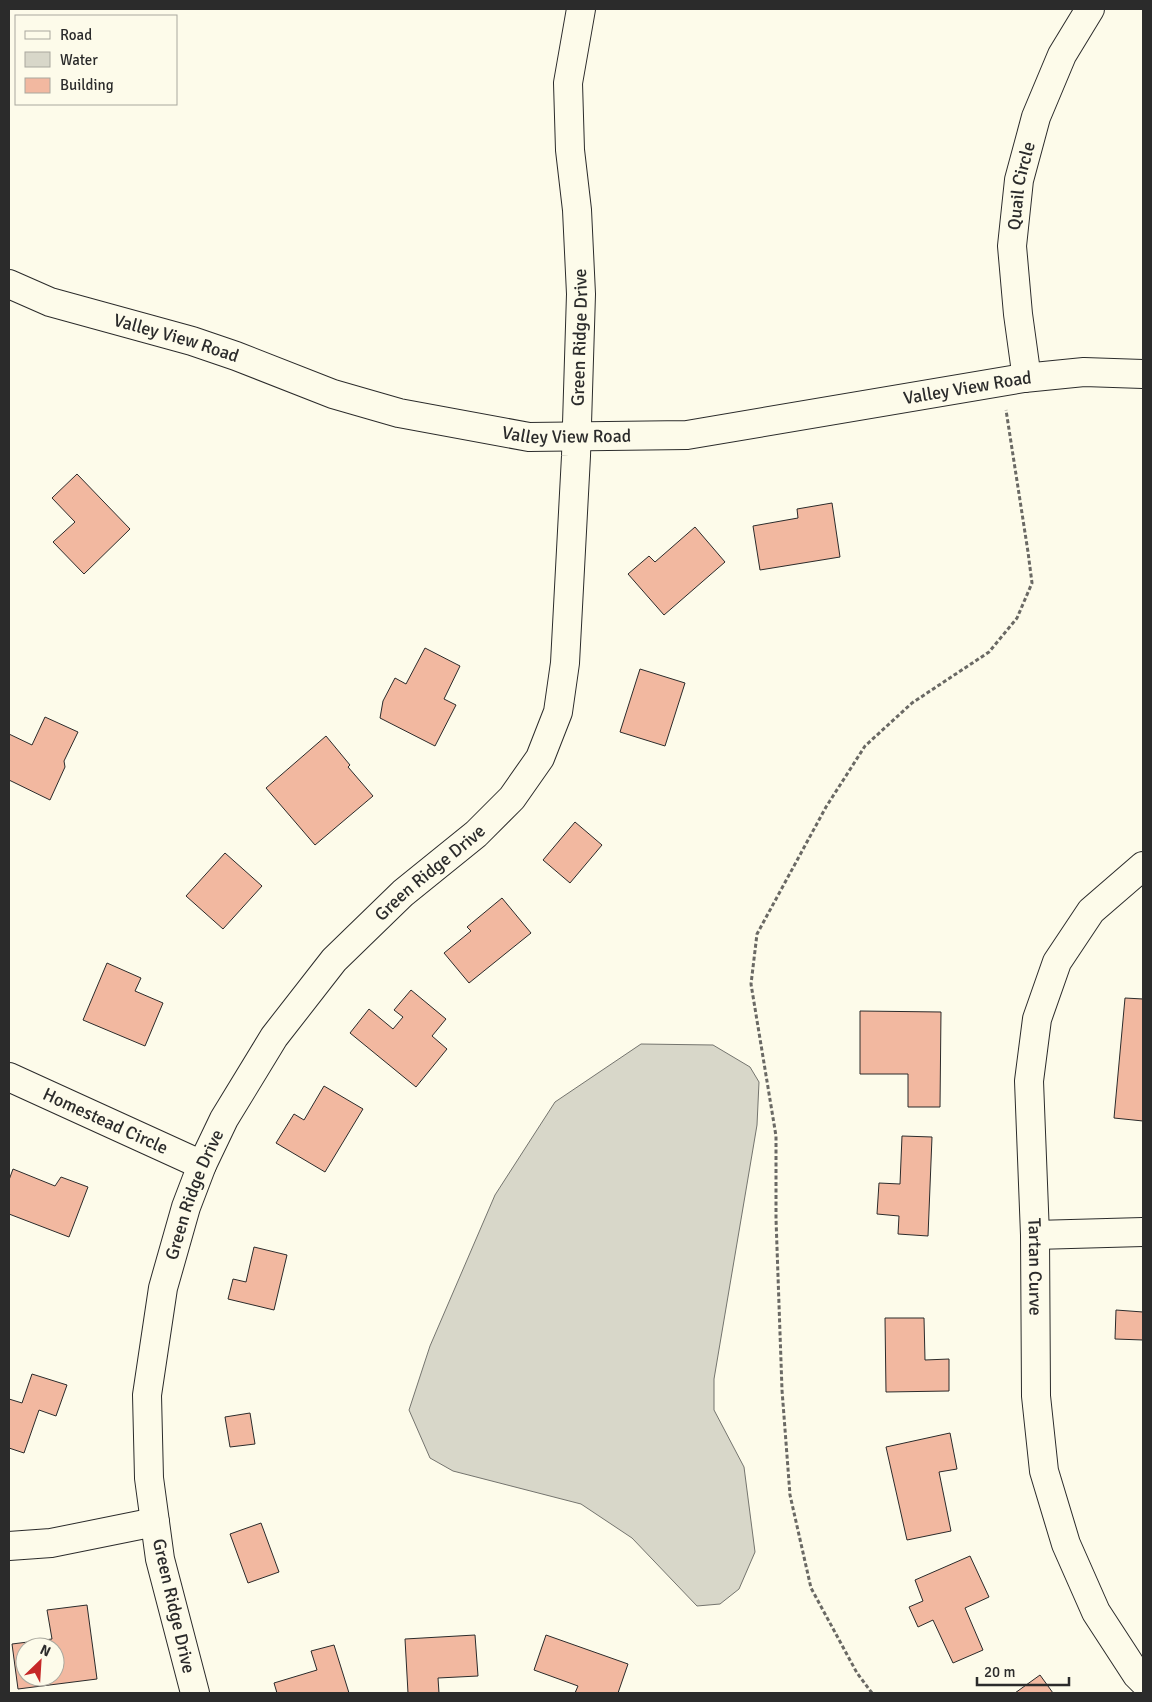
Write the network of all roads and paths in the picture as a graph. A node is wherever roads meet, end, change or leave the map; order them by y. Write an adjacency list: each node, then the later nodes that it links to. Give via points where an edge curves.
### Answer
1 (581, 9): 6 (street, Green Ridge Drive, via 568,82 581,294)
2 (1090, 9): 5 (street, Quail Circle, via 1062,55 1036,117 1019,180 1012,246 1026,372)
3 (9, 284): 6 (street, Valley View Road, via 50,302 192,341 333,394 399,413 529,437)
4 (1143, 374): 5 (street, Valley View Road, via 1084,372)
5 (1013, 380): 6 (street, Valley View Road, via 687,435); 16 (path, via 1032,583 1017,618 989,652 912,704 865,746 826,807 757,934 751,984 776,1136 779,1314 790,1495 811,1588 857,1674)
6 (576, 436): 9 (street, Green Ridge Drive, via 565,663 558,712 540,758 512,798 476,834 403,893 334,960 274,1037 224,1119)
7 (1143, 866): 11 (street, Tartan Curve, via 1090,910 1057,962 1037,1019 1030,1081)
8 (9, 1077): 9 (street, Homestead Circle)
9 (202, 1165): 12 (street, Green Ridge Drive, via 186,1207 163,1288 147,1395 149,1478)
10 (1143, 1232): 11 (street)
11 (1035, 1235): 14 (street, Tartan Curve, via 1036,1396 1044,1471 1066,1544 1096,1612)
12 (155, 1522): 13 (street, via 51,1542); 15 (street, Green Ridge Drive, via 160,1559)
13 (9, 1546)
14 (1143, 1681)
15 (195, 1693)
16 (872, 1693)

